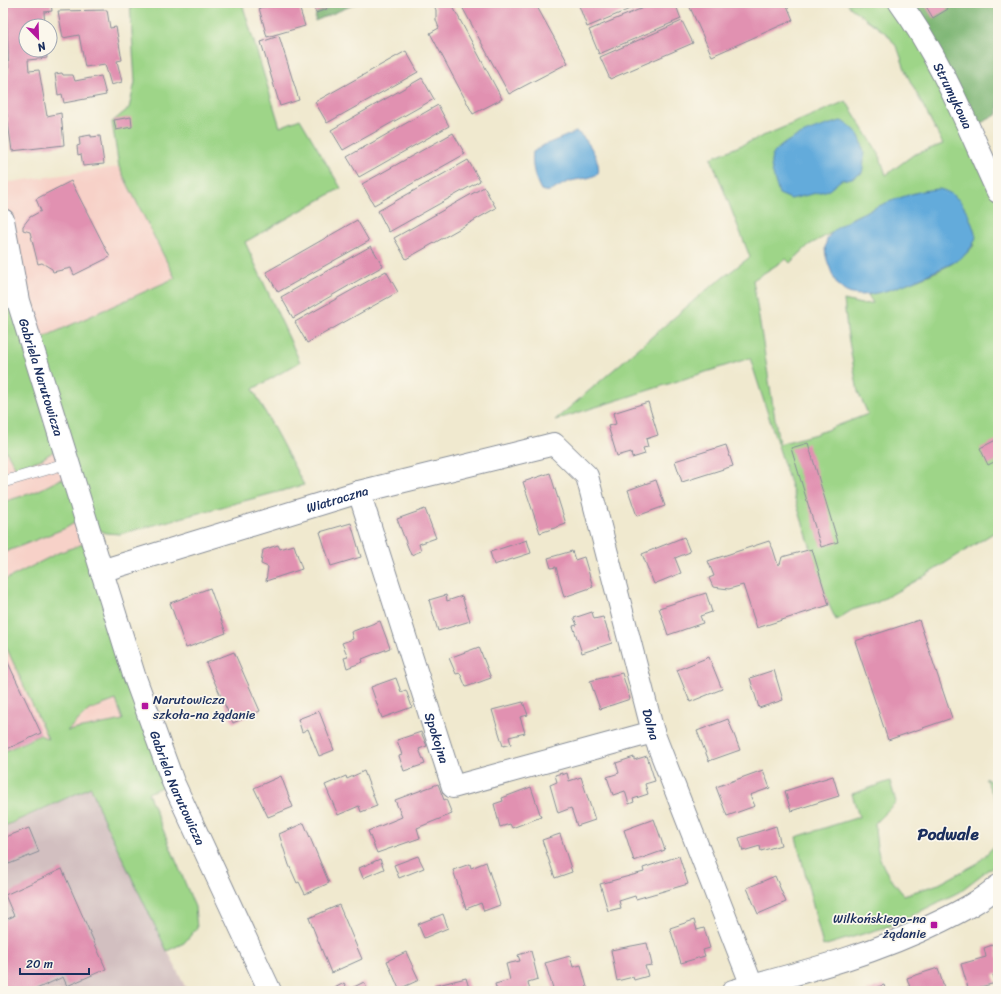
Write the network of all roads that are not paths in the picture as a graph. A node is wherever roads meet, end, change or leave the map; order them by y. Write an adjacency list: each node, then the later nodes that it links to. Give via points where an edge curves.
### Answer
1 (900, 3): 2 (street, Strumykowa, via 926,42 943,74)
2 (998, 192)
3 (3, 220): 5 (street, Gabriela Narutowicza, via 18,301)
4 (570, 460): 7 (street, Wiatraczna, via 554,444); 9 (street, Dolna, via 587,476)
5 (68, 463): 6 (lane); 8 (street, Gabriela Narutowicza)
6 (3, 482)
7 (359, 492): 8 (street, Wiatraczna); 9 (street, Spokojna, via 453,787)
8 (101, 571): 12 (street, Gabriela Narutowicza, via 134,675 173,782)
9 (653, 732): 11 (street, Dolna)
10 (998, 886): 11 (street, via 971,906 899,942)
11 (747, 989)
12 (270, 991)

